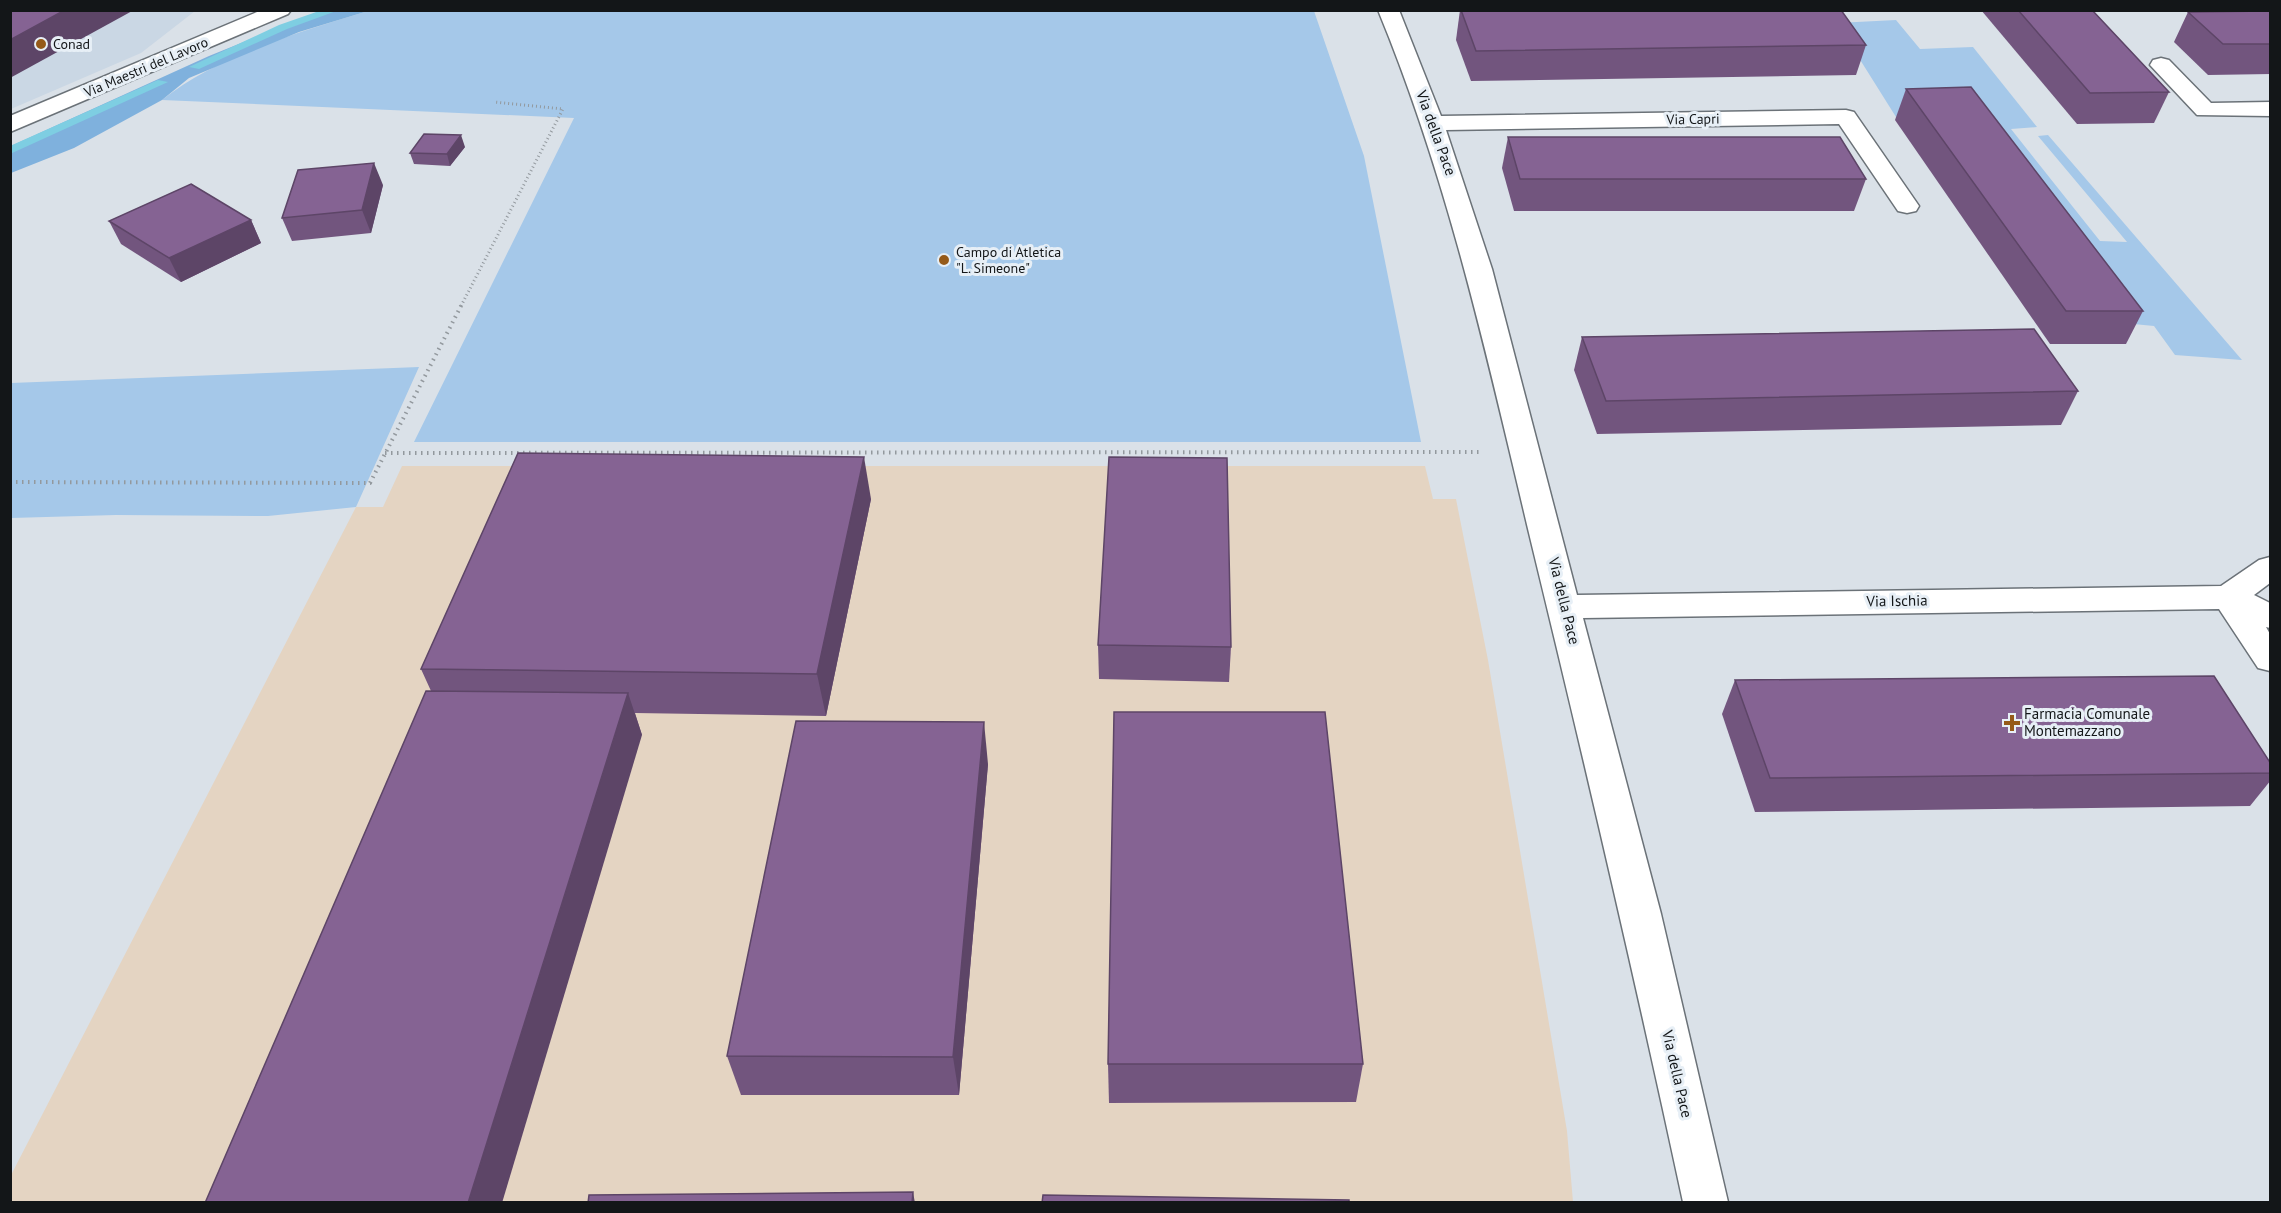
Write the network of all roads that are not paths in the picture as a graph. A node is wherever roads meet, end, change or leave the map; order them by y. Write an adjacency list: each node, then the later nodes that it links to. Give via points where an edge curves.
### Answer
1 (269, 10): 4 (street)
2 (281, 10): 4 (street, Via Maestri del Lavoro)
3 (1388, 10): 7 (street, Via della Pace)
4 (249, 23): 8 (street, Via Maestri del Lavoro)
5 (2161, 65): 6 (street, via 2205,110)
6 (2271, 109)
7 (1433, 123): 9 (street, Via Capri, via 1846,117); 12 (street, Via della Pace, via 1479,268)
8 (10, 126)
9 (1907, 206)
10 (2271, 568): 11 (street)
11 (2228, 597): 12 (street, Via Ischia); 13 (street, Via Ischia); 14 (street)
12 (1566, 607): 15 (street, Via della Pace)
13 (2271, 616)
14 (2271, 659)
15 (1706, 1203)

